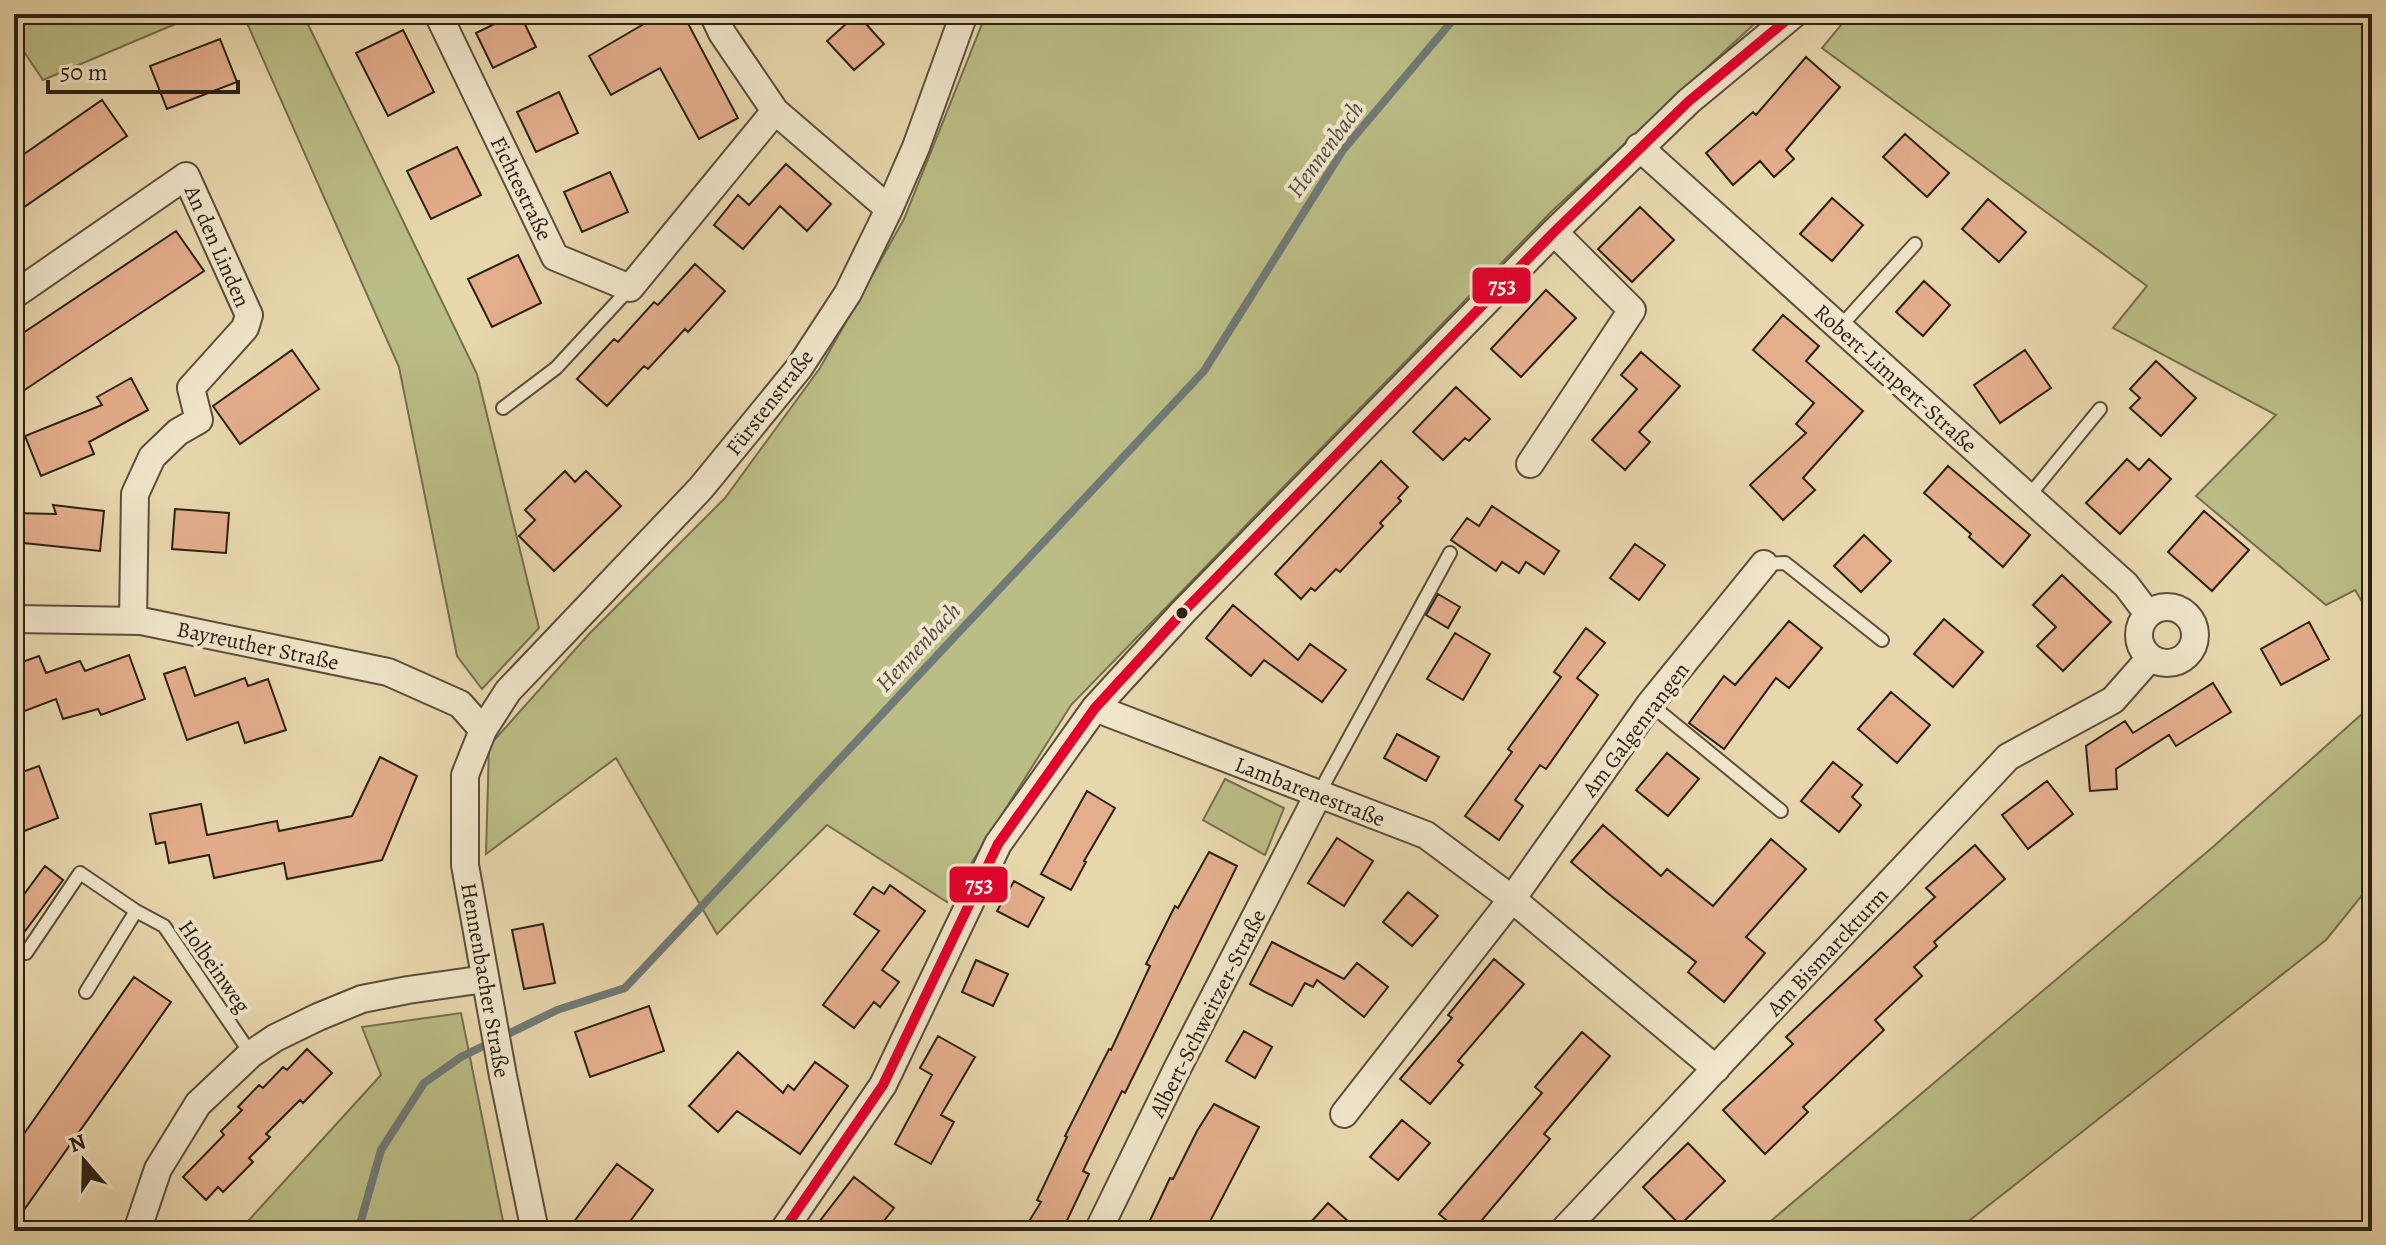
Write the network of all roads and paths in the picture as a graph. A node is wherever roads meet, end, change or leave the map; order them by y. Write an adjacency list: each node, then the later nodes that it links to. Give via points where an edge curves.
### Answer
1 (438, 14): 10 (street, Fichtestraße, via 555,257)
2 (713, 14): 5 (street)
3 (964, 14): 7 (street, Fürstenstraße)
4 (1794, 14): 6 (street)
5 (775, 111): 7 (street); 10 (street)
6 (1639, 147): 8 (street); 12 (street, Robert-Limpert-Straße)
7 (889, 209): 26 (street, Fürstenstraße, via 848,293 799,368 701,488 508,691)
8 (1554, 232): 15 (street, via 1632,310); 25 (street)
9 (1915, 244): 12 (lane)
10 (630, 288): 13 (lane, via 556,368)
11 (14, 295): 21 (street, An den Linden, via 186,176 249,315 245,328 191,388 199,420 152,457 135,494)
12 (1839, 328): 16 (street, Robert-Limpert-Straße)
13 (503, 408)
14 (2100, 409): 16 (lane)
15 (1530, 464)
16 (2028, 497): 19 (street, Robert-Limpert-Straße, via 2126,585)
17 (1450, 553): 27 (lane)
18 (1764, 564): 22 (lane, via 1785,563); 24 (street, Am Galgenrangen)
19 (2148, 614): 23 (street, via 2138,632); 23 (street, via 2166,606 2184,612 2196,639 2178,662)
20 (14, 619): 21 (street, Bayreuther Straße)
21 (133, 621): 26 (street, Bayreuther Straße, via 388,672 460,704)
22 (1882, 640)
23 (2150, 658): 35 (street, Am Bismarckturm, via 2113,700 2008,757)
24 (1650, 704): 28 (lane); 29 (street, Am Galgenrangen)
25 (1095, 708): 27 (street, Lambarenestraße); 39 (street, via 998,844 883,1085)
26 (483, 730): 32 (street, Hennenbacher Straße, via 465,775 465,865)
27 (1318, 795): 29 (street, Lambarenestraße, via 1426,835); 40 (street, Albert-Schweitzer-Straße)
28 (1781, 811)
29 (1512, 899): 35 (street, Lambarenestraße); 36 (street)
30 (136, 911): 31 (lane, Holbeinweg, via 80,873); 33 (lane); 34 (lane, Holbeinweg, via 164,926)
31 (26, 953)
32 (485, 979): 34 (street, via 362,999); 38 (street, Hennenbacher Straße)
33 (86, 992)
34 (251, 1054): 37 (street, via 198,1104 158,1169)
35 (1716, 1069): 41 (street, Am Bismarckturm)
36 (1344, 1114)
37 (137, 1231)
38 (535, 1231)
39 (783, 1231)
40 (1098, 1231)
41 (1563, 1231)

